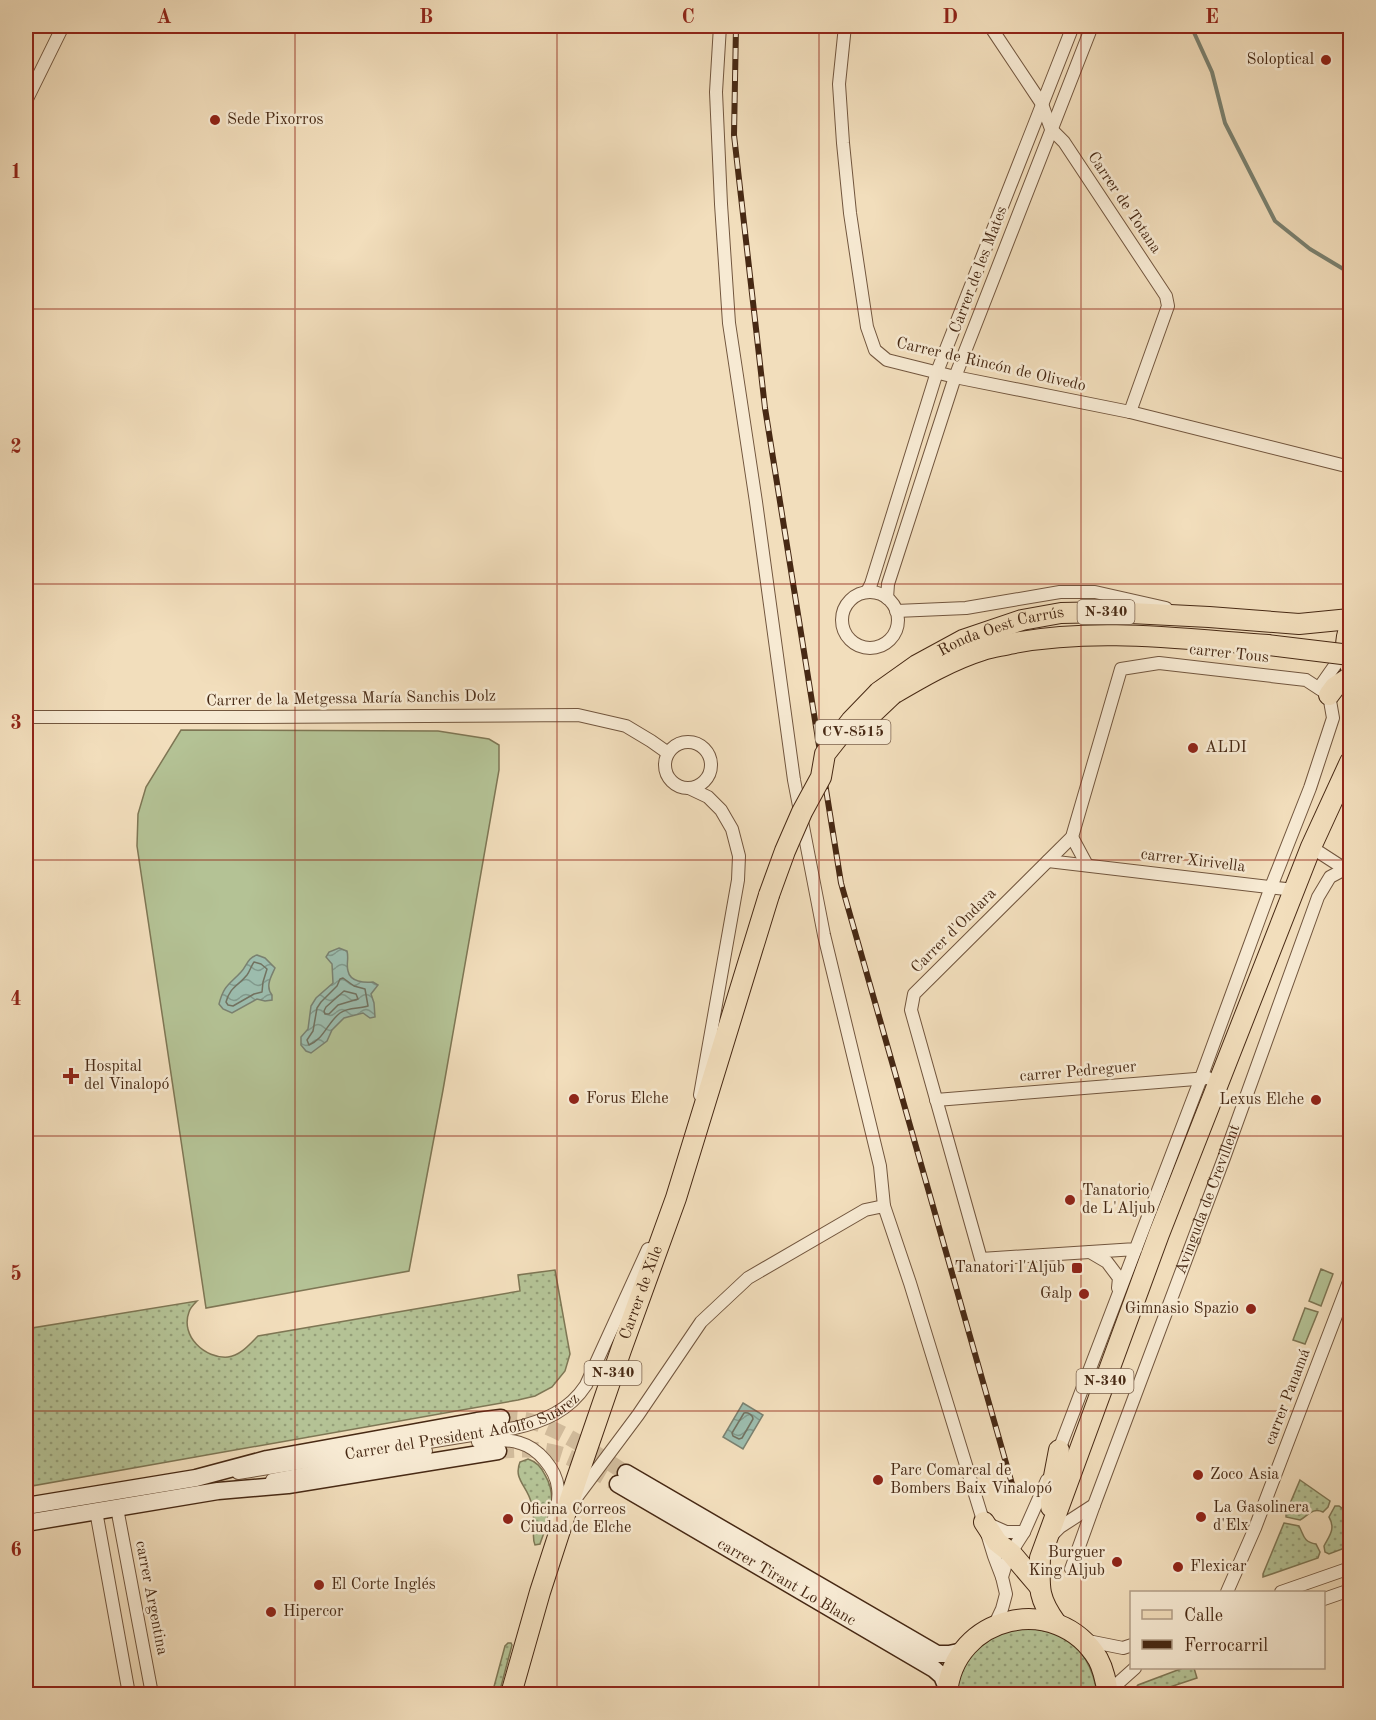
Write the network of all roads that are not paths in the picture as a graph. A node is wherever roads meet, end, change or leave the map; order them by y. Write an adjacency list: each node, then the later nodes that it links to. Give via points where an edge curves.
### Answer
1 (63, 26): 7 (street)
2 (720, 26): 42 (street, via 716,92 729,323 794,780 824,935 880,1166)
3 (845, 26): 10 (street, Carrer de Rincón de Olivedo, via 839,84 843,143 867,327 875,350 887,360)
4 (990, 26): 8 (street, Carrer de Totana)
5 (1074, 26): 8 (street, Carrer de les Mates)
6 (1092, 26): 9 (street, Carrer de les Mates)
7 (26, 101)
8 (1042, 104): 9 (street, Carrer de Totana); 10 (street, Carrer de les Mates)
9 (1051, 129): 11 (street, Carrer de les Mates); 12 (street, Carrer de Totana, via 1064,142 1166,296 1168,306)
10 (938, 372): 11 (street, Carrer de Rincón de Olivedo); 14 (street, Carrer de les Mates)
11 (956, 377): 12 (street, Carrer de Rincón de Olivedo); 15 (street, Carrer de les Mates, via 888,584)
12 (1130, 412): 13 (street, Carrer de Rincón de Olivedo)
13 (1350, 467)
14 (867, 592): 15 (street); 16 (street, via 851,598 841,619 843,630 859,646 878,646 891,637 897,624)
15 (887, 598): 16 (street)
16 (896, 611): 17 (street, via 966,608 1060,592 1095,592)
17 (1209, 617): 18 (main road, Ronda Oest Carrús / N-340, via 1299,624); 24 (main road, Ronda Oest Carrús / N-340, via 1111,612 1061,613 1022,620 963,640 917,665)
18 (1350, 619)
19 (1350, 627): 20 (main road)
20 (1349, 656): 23 (street); 24 (main road, Ronda Oest Carrús, bridge, via 1268,645 1090,634 1034,639 983,650)
21 (1120, 669): 23 (street, carrer Tous, via 1160,663 1306,680); 29 (street, Carrer d'Ondara)
22 (1350, 677): 23 (main road)
23 (1324, 692): 34 (street, via 1333,718)
24 (886, 693): 36 (main road, Ronda Oest Carrús / N-340, bridge, via 851,721 825,754 821,777 785,851)
25 (26, 717): 26 (street, Carrer de la Metgessa María Sanchis Dolz, via 578,715 626,726)
26 (668, 753): 28 (street, via 664,762 668,777); 28 (street, via 678,744 694,742 707,753 707,777)
27 (1350, 762): 30 (main road, Avinguda de Crevillent / N-340)
28 (689, 788): 40 (street, via 721,810 739,856 702,1079)
29 (1072, 837): 31 (street, Carrer d'Ondara); 32 (street)
30 (1311, 847): 33 (street); 35 (main road, Avinguda de Crevillent / N-340)
31 (1048, 861): 32 (street, carrer Xirivella); 39 (street, Carrer d'Ondara, via 914,994 911,1010)
32 (1087, 865): 34 (street, carrer Xirivella)
33 (1348, 870): 53 (street, Avinguda de Crevillent, via 1330,877 1318,897)
34 (1271, 887): 35 (street, carrer Xirivella); 38 (street)
35 (1294, 890): 37 (main road, Avinguda de Crevillent / N-340)
36 (759, 925): 40 (main road, Carrer de Xile / N-340)
37 (1221, 1077): 38 (street, carrer Pedreguer); 43 (main road, Avinguda de Crevillent / N-340)
38 (1201, 1078): 39 (street, carrer Pedreguer); 44 (street)
39 (936, 1100): 45 (street, Carrer d'Ondara, via 981,1259)
40 (702, 1117): 41 (main road, Carrer de Xile / N-340)
41 (676, 1198): 51 (street, Carrer del President Adolfo Suárez, via 657,1227 586,1385 562,1411 515,1428); 56 (main road, Carrer de Xile / N-340)
42 (884, 1206): 56 (street, via 865,1210 748,1278 701,1322); 58 (street)
43 (1160, 1234): 44 (street, Avinguda de Crevillent); 61 (main road, Avinguda de Crevillent / N-340)
44 (1137, 1246): 45 (street); 47 (street)
45 (1090, 1252): 47 (street, via 1107,1262 1119,1278)
46 (1350, 1279): 68 (street, carrer Panamá)
47 (1118, 1293): 49 (street)
48 (501, 1419): 51 (main road, Carrer del President Adolfo Suárez, via 267,1459)
49 (1059, 1450): 60 (street); 61 (main road)
50 (498, 1451): 52 (main road, Carrer del President Adolfo Suárez, via 288,1485)
51 (196, 1478): 54 (main road, Carrer del President Adolfo Suárez)
52 (218, 1491): 55 (main road, Carrer del President Adolfo Suárez); 76 (street, Carrer del President Adolfo Suárez, via 482,1441 515,1442 530,1447 550,1468 558,1498 538,1569)
53 (1094, 1505): 61 (street); 64 (street, Avinguda de Crevillent)
54 (26, 1506)
55 (117, 1508): 57 (main road, Carrer del President Adolfo Suárez); 80 (street, carrer Argentina)
56 (568, 1509): 76 (main road, Carrer de Xile / N-340)
57 (96, 1511): 59 (main road, Carrer del President Adolfo Suárez); 79 (street)
58 (984, 1522): 60 (street, via 1006,1533); 62 (main road, via 997,1542); 65 (street)
59 (26, 1523)
60 (1024, 1532): 62 (street)
61 (1049, 1533): 66 (main road, Avinguda de Crevillent / N-340, via 1040,1558)
62 (1011, 1553): 65 (street); 66 (main road)
63 (1350, 1568): 69 (street)
64 (1071, 1569)
65 (1002, 1577): 72 (street, via 1006,1594)
66 (1039, 1586): 71 (main road, Avinguda de Crevillent / N-340, via 1042,1601)
67 (1350, 1590): 70 (street)
68 (1228, 1591)
69 (1287, 1591)
70 (1325, 1598)
71 (1056, 1623): 72 (main road, N-340, via 1022,1619); 73 (main road, N-340)
72 (994, 1626): 75 (main road, N-340)
73 (1082, 1640): 74 (street, via 1123,1648); 82 (main road, N-340, via 1098,1659)
74 (1130, 1645)
75 (963, 1651): 78 (main road, N-340); 78 (main road, carrer Tirant Lo Blanc, via 937,1654 622,1478 934,1669 942,1676)
76 (521, 1660): 81 (main road, Carrer de Xile / N-340)
77 (1134, 1669): 82 (street)
78 (947, 1691)
79 (129, 1695)
80 (152, 1695)
81 (511, 1695)
82 (1109, 1695)

